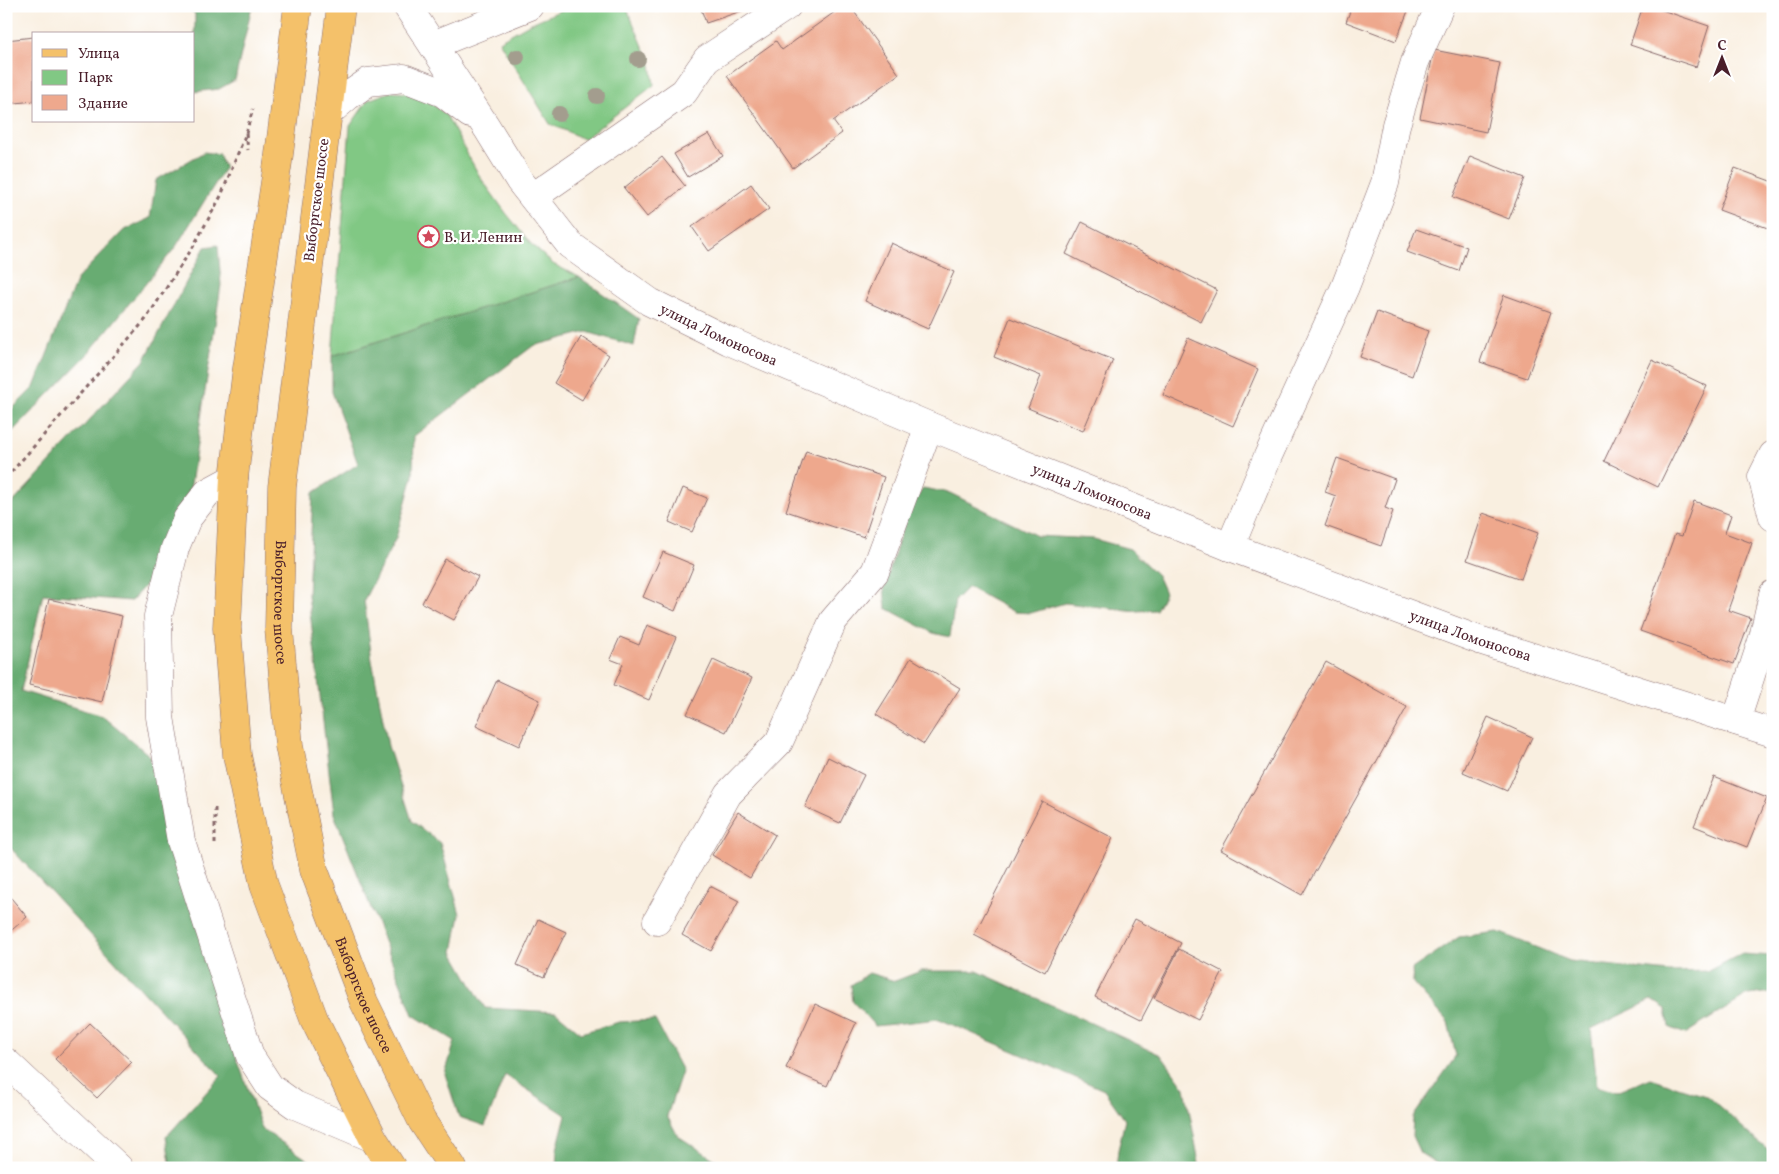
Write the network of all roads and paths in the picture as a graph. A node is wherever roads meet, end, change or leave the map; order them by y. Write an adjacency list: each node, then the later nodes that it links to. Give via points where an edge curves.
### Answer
1 (298, 6): 15 (main road)
2 (341, 6): 8 (main road, Выборгское шоссе)
3 (406, 6): 7 (street, улица Ломоносова)
4 (530, 6): 7 (street)
5 (787, 6): 11 (street, via 707,59 684,92)
6 (1440, 6): 17 (street, via 1415,62 1396,125 1384,183 1345,287 1275,439)
7 (433, 45): 9 (street, улица Ломоносова)
8 (327, 114): 9 (street, улица Ломоносова, via 368,82 404,78 443,93); 28 (main road, Выборгское шоссе, via 282,486 278,628 289,746 314,870 364,1002 422,1121)
9 (487, 128): 11 (street, улица Ломоносова)
10 (246, 133): 14 (path, via 220,196 193,247 146,319)
11 (533, 197): 12 (street, улица Ломоносова, via 570,245 650,302 729,341)
12 (929, 426): 17 (street, улица Ломоносова); 23 (street, via 875,572 833,621 779,742 728,794)
13 (1773, 456): 16 (street, via 1762,477)
14 (6, 478)
15 (234, 478): 25 (main road, via 227,628 237,755 264,885 314,1019); 25 (street, via 208,492 187,519 175,548 158,616 160,717 181,841 250,1056 270,1087 295,1105)
16 (1773, 517)
17 (1230, 547): 19 (street, улица Ломоносова, via 1479,640)
18 (1773, 594): 19 (street, via 1763,638)
19 (1736, 721): 20 (street, улица Ломоносова)
20 (1773, 733)
21 (216, 798): 22 (path)
22 (215, 850)
23 (657, 921)
24 (6, 1062): 26 (street)
25 (373, 1138): 27 (main road)
26 (119, 1168)
27 (392, 1168)
28 (453, 1168)

